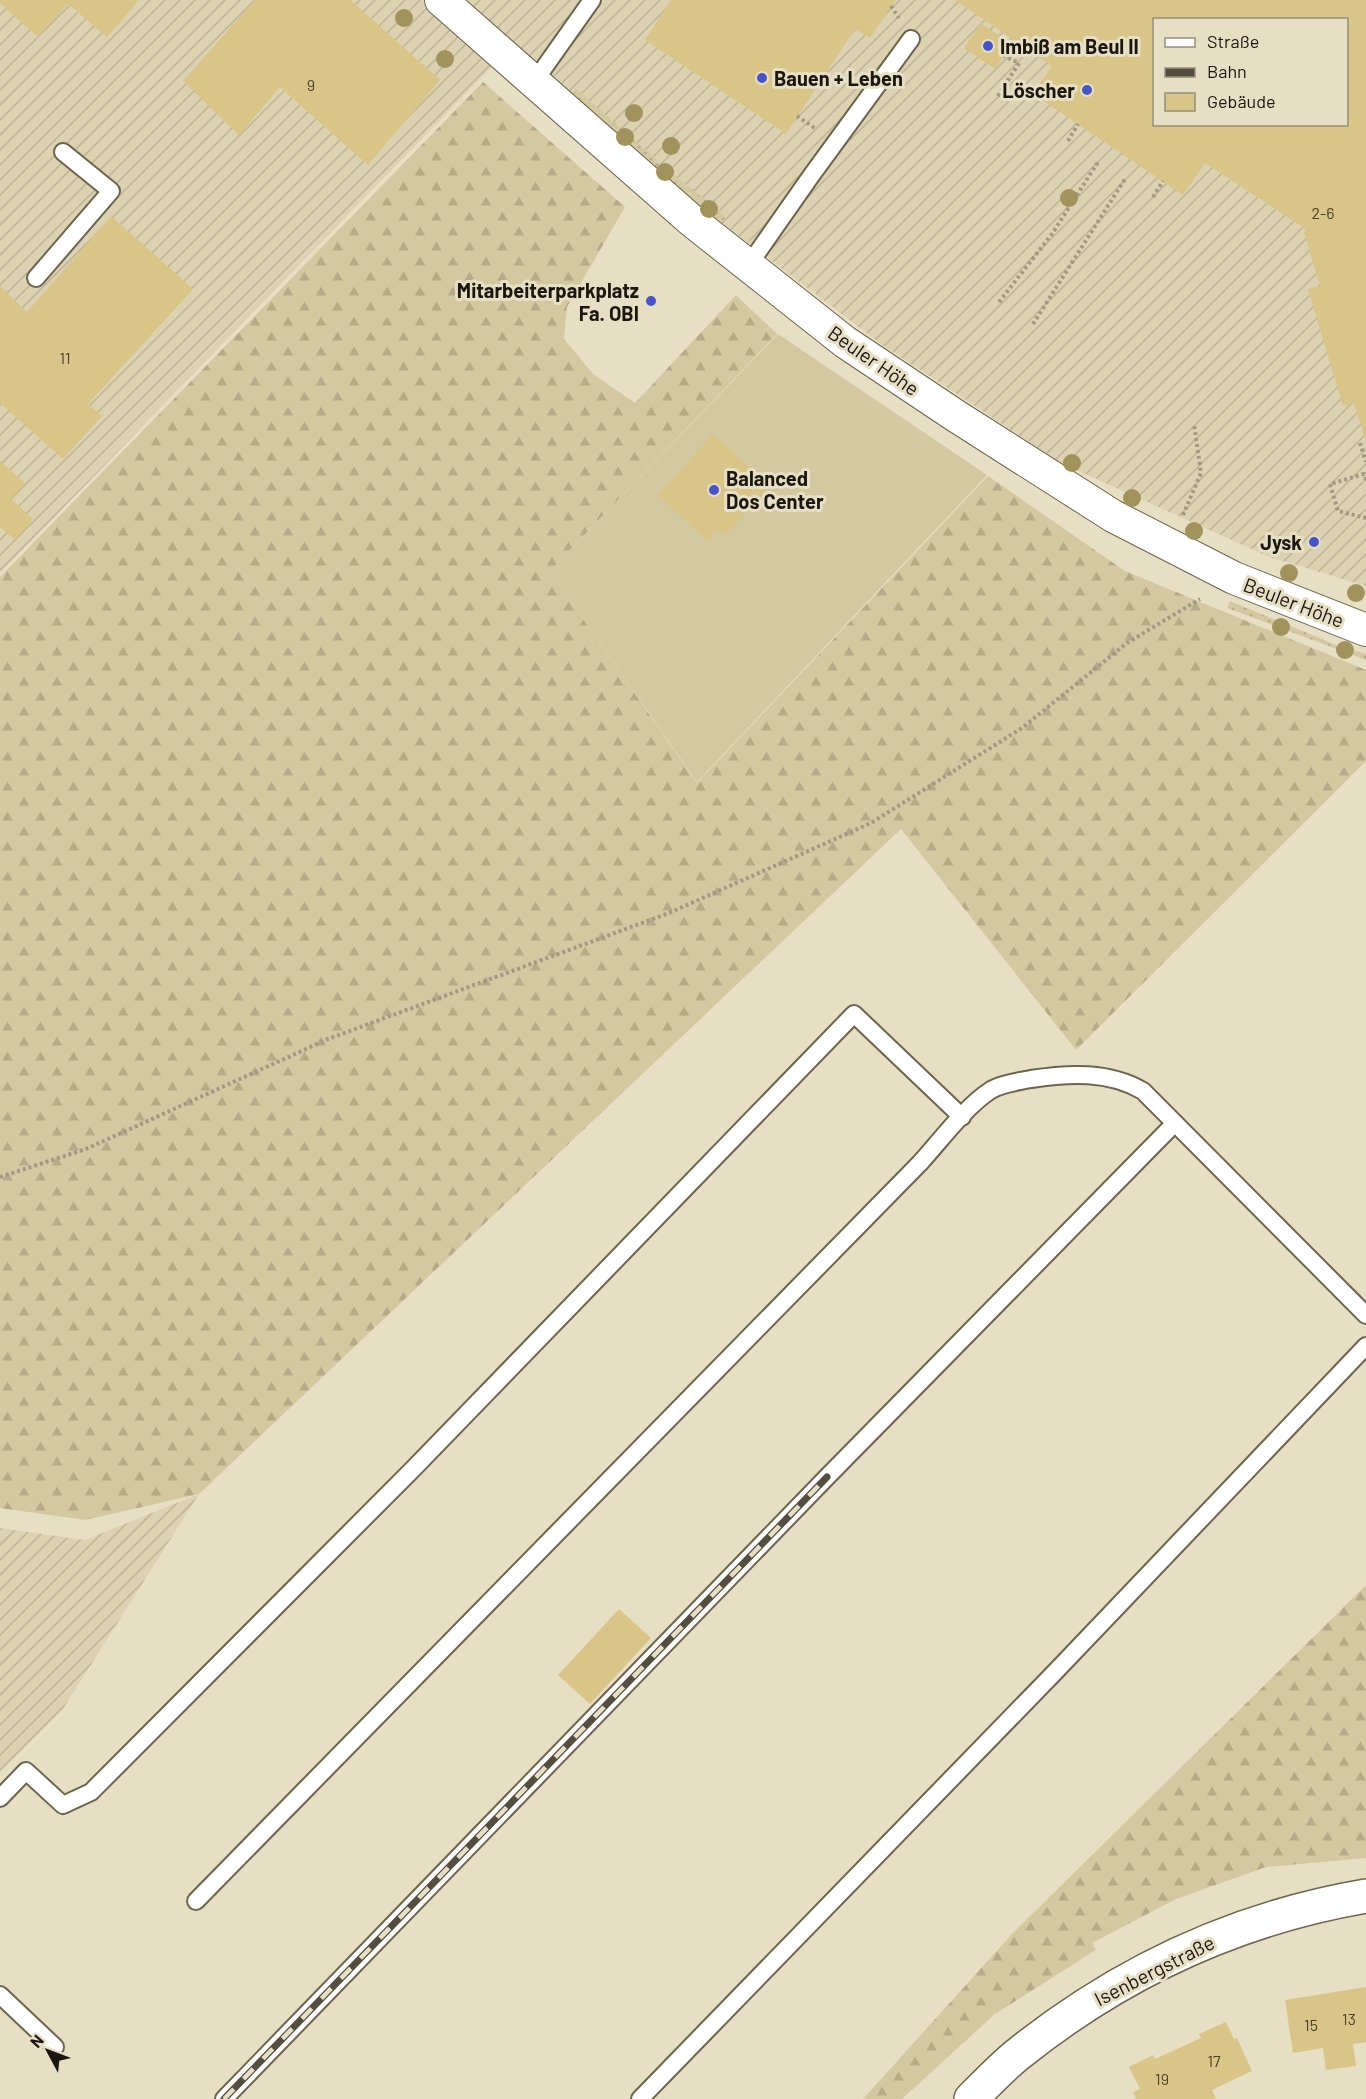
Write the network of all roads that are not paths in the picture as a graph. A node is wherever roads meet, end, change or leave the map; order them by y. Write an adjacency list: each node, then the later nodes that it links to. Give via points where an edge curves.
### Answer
1 (441, 0): 4 (street, Beuler Höhe)
2 (592, 0): 4 (lane)
3 (911, 39): 6 (lane)
4 (534, 82): 6 (street, Beuler Höhe)
5 (63, 152): 7 (lane, via 111,191)
6 (748, 266): 8 (street, Beuler Höhe, via 845,342 1113,516 1234,578)
7 (36, 278)
8 (1366, 630)
9 (962, 1117): 10 (lane, via 992,1090 1007,1083 1087,1075 1131,1084); 13 (lane, via 854,1014 413,1469 91,1792 63,1805 26,1771); 15 (lane)
10 (1175, 1123): 11 (lane); 18 (lane)
11 (1366, 1314)
12 (1366, 1346): 19 (lane)
13 (0, 1798)
14 (1366, 1896): 20 (main road, Isenbergstraße, via 1247,1926 1159,1963 1077,2011 1016,2056)
15 (196, 1901)
16 (0, 1995): 17 (lane)
17 (55, 2047)
18 (224, 2099)
19 (640, 2099)
20 (971, 2099)

